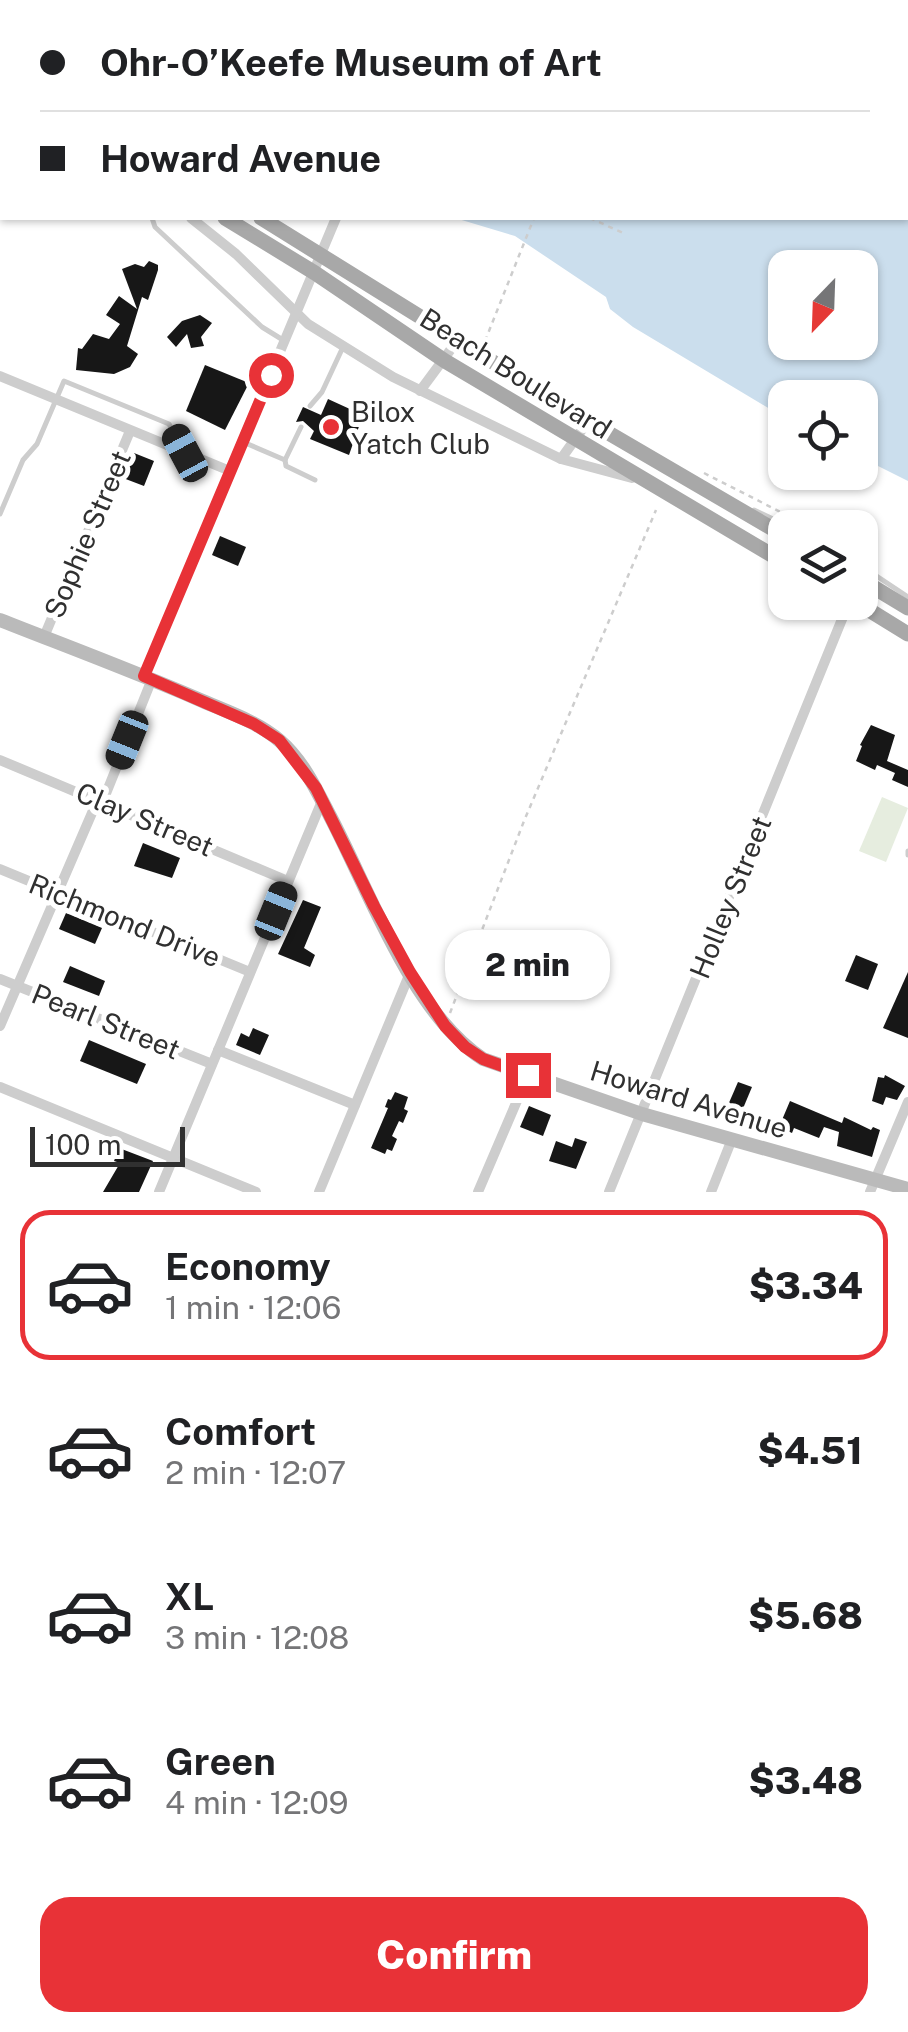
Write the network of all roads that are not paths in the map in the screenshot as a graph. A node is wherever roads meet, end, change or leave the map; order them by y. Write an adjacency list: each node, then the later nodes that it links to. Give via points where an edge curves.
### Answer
1 (152, 220): 9 (lane)
2 (194, 220): 8 (street)
3 (228, 220): 7 (main road, Beach Boulevard)
4 (263, 220): 6 (main road, Beach Boulevard)
5 (335, 220): 6 (street)
6 (322, 255): 7 (street); 10 (main road, Beach Boulevard)
7 (314, 273): 8 (street); 12 (main road, Beach Boulevard)
8 (297, 313): 9 (street); 11 (street)
9 (285, 341): 21 (street)
10 (457, 341): 12 (street); 17 (main road, Beach Boulevard)
11 (343, 347): 14 (street); 16 (lane)
12 (445, 360): 14 (street); 20 (main road, Beach Boulevard)
13 (0, 376): 15 (street)
14 (420, 391): 23 (street)
15 (56, 400): 19 (street); 22 (lane, via 64,381 169,424); 29 (lane)
16 (310, 406)
17 (588, 420): 20 (street); 28 (main road, Beach Boulevard)
18 (300, 426): 24 (lane)
19 (130, 431): 22 (street); 41 (street, Sophie Street)
20 (575, 440): 23 (street); 27 (main road, Beach Boulevard)
21 (242, 442): 24 (lane); 25 (street)
22 (185, 453): 25 (street)
23 (561, 458): 27 (street)
24 (285, 460): 26 (lane)
25 (230, 472): 42 (street)
26 (316, 480)
27 (643, 482): 32 (main road, Beach Boulevard)
28 (726, 502): 30 (lane); 31 (main road, Beach Boulevard)
29 (0, 514)
30 (768, 516)
31 (768, 526)
32 (768, 554)
33 (878, 577): 35 (lane)
34 (878, 590): 36 (main road)
35 (908, 597)
36 (908, 608)
37 (878, 617): 40 (main road)
38 (0, 620): 41 (main road, Howard Avenue)
39 (845, 620): 60 (street, Holley Street)
40 (908, 634)
41 (44, 637): 42 (main road, Howard Avenue)
42 (148, 678): 44 (street); 45 (main road, Howard Avenue, via 279,740)
43 (0, 760): 44 (street, Clay Street)
44 (100, 800): 47 (street, Clay Street); 48 (street)
45 (322, 800): 47 (street); 50 (main road, Howard Avenue)
46 (0, 869): 48 (street, Richmond Drive)
47 (288, 881): 49 (street)
48 (58, 892): 49 (street, Richmond Drive); 52 (street)
49 (250, 972): 54 (street)
50 (410, 972): 56 (main road, Howard Avenue, via 465,1047); 59 (street)
51 (0, 978): 52 (street, Pearl Street)
52 (18, 986): 53 (street); 55 (street, Pearl Street)
53 (0, 1026)
54 (218, 1050): 55 (street); 59 (street, Pearl Street)
55 (212, 1064): 62 (street)
56 (528, 1075): 60 (main road, Howard Avenue); 68 (street)
57 (0, 1087): 62 (street)
58 (908, 1102): 63 (street)
59 (355, 1106): 67 (street)
60 (642, 1114): 61 (main road, Howard Avenue); 69 (street, Holley Street)
61 (732, 1139): 63 (main road, Howard Avenue); 70 (street)
62 (173, 1156): 65 (street); 66 (street)
63 (873, 1186): 64 (main road, Howard Avenue)
64 (908, 1190)
65 (158, 1192)
66 (256, 1192)
67 (320, 1192)
68 (478, 1192)
69 (610, 1192)
70 (711, 1192)

